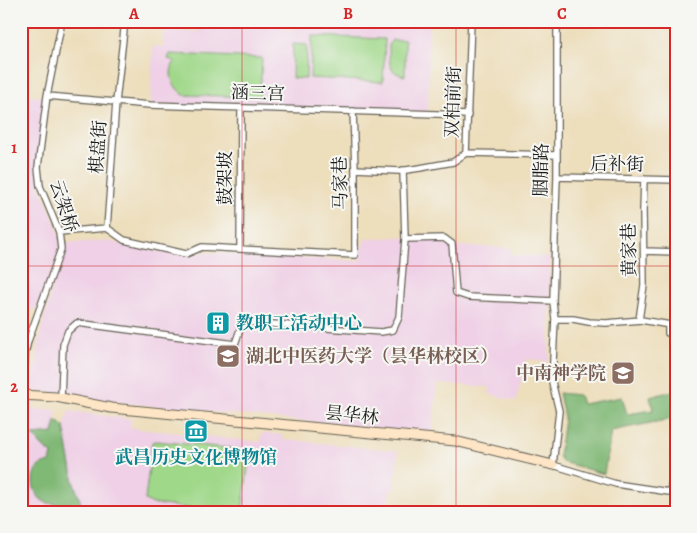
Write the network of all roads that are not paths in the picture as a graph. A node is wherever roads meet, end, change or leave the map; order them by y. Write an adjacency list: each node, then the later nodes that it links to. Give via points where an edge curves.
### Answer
1 (62, 21): 7 (street, 云架桥)
2 (125, 21): 8 (street, 棋盘街)
3 (471, 21): 11 (street, 双柏前街)
4 (557, 21): 13 (street, 胭脂路)
5 (597, 21): 6 (street)
6 (676, 23)
7 (48, 96): 8 (street, 涵三宫); 20 (street, 云架桥, via 38,167 40,186)
8 (116, 102): 9 (street, 涵三宫); 19 (street, 棋盘街)
9 (241, 108): 10 (street, 涵三宫); 22 (street, 鼓架坡)
10 (353, 111): 11 (street, 涵三宫); 14 (street, 马家巷)
11 (468, 115): 12 (street, 双柏前街)
12 (466, 153): 13 (street, 双柏前街); 15 (street, via 453,162)
13 (557, 156): 16 (street, 胭脂路)
14 (355, 169): 15 (street); 22 (street, 马家巷, via 355,255)
15 (403, 170): 21 (street)
16 (557, 178): 17 (street, 后补街); 25 (street, 胭脂路)
17 (644, 179): 18 (street, 后补街); 23 (street, 黄家巷)
18 (676, 180)
19 (107, 228): 20 (street); 22 (street, via 124,240 186,254 202,246)
20 (59, 232): 29 (street, 云架桥, via 61,249 25,354)
21 (405, 239): 25 (street, via 444,238 452,244 456,292 468,297); 30 (street, via 399,317 393,330 381,332 246,322 235,344 77,323 68,331 63,345)
22 (240, 249)
23 (644, 251): 24 (street); 27 (street, 黄家巷)
24 (676, 252)
25 (553, 301): 26 (street, 胭脂路)
26 (555, 319): 27 (street, via 606,323); 32 (street, 胭脂路, via 552,382 559,411)
27 (639, 320): 28 (street)
28 (676, 326)
29 (22, 395): 30 (street, 昙华林)
30 (61, 398): 32 (street, 昙华林, via 111,408 455,441)
31 (676, 458): 33 (street)
32 (554, 465): 33 (street, 昙华林, via 616,484)
33 (673, 492)

